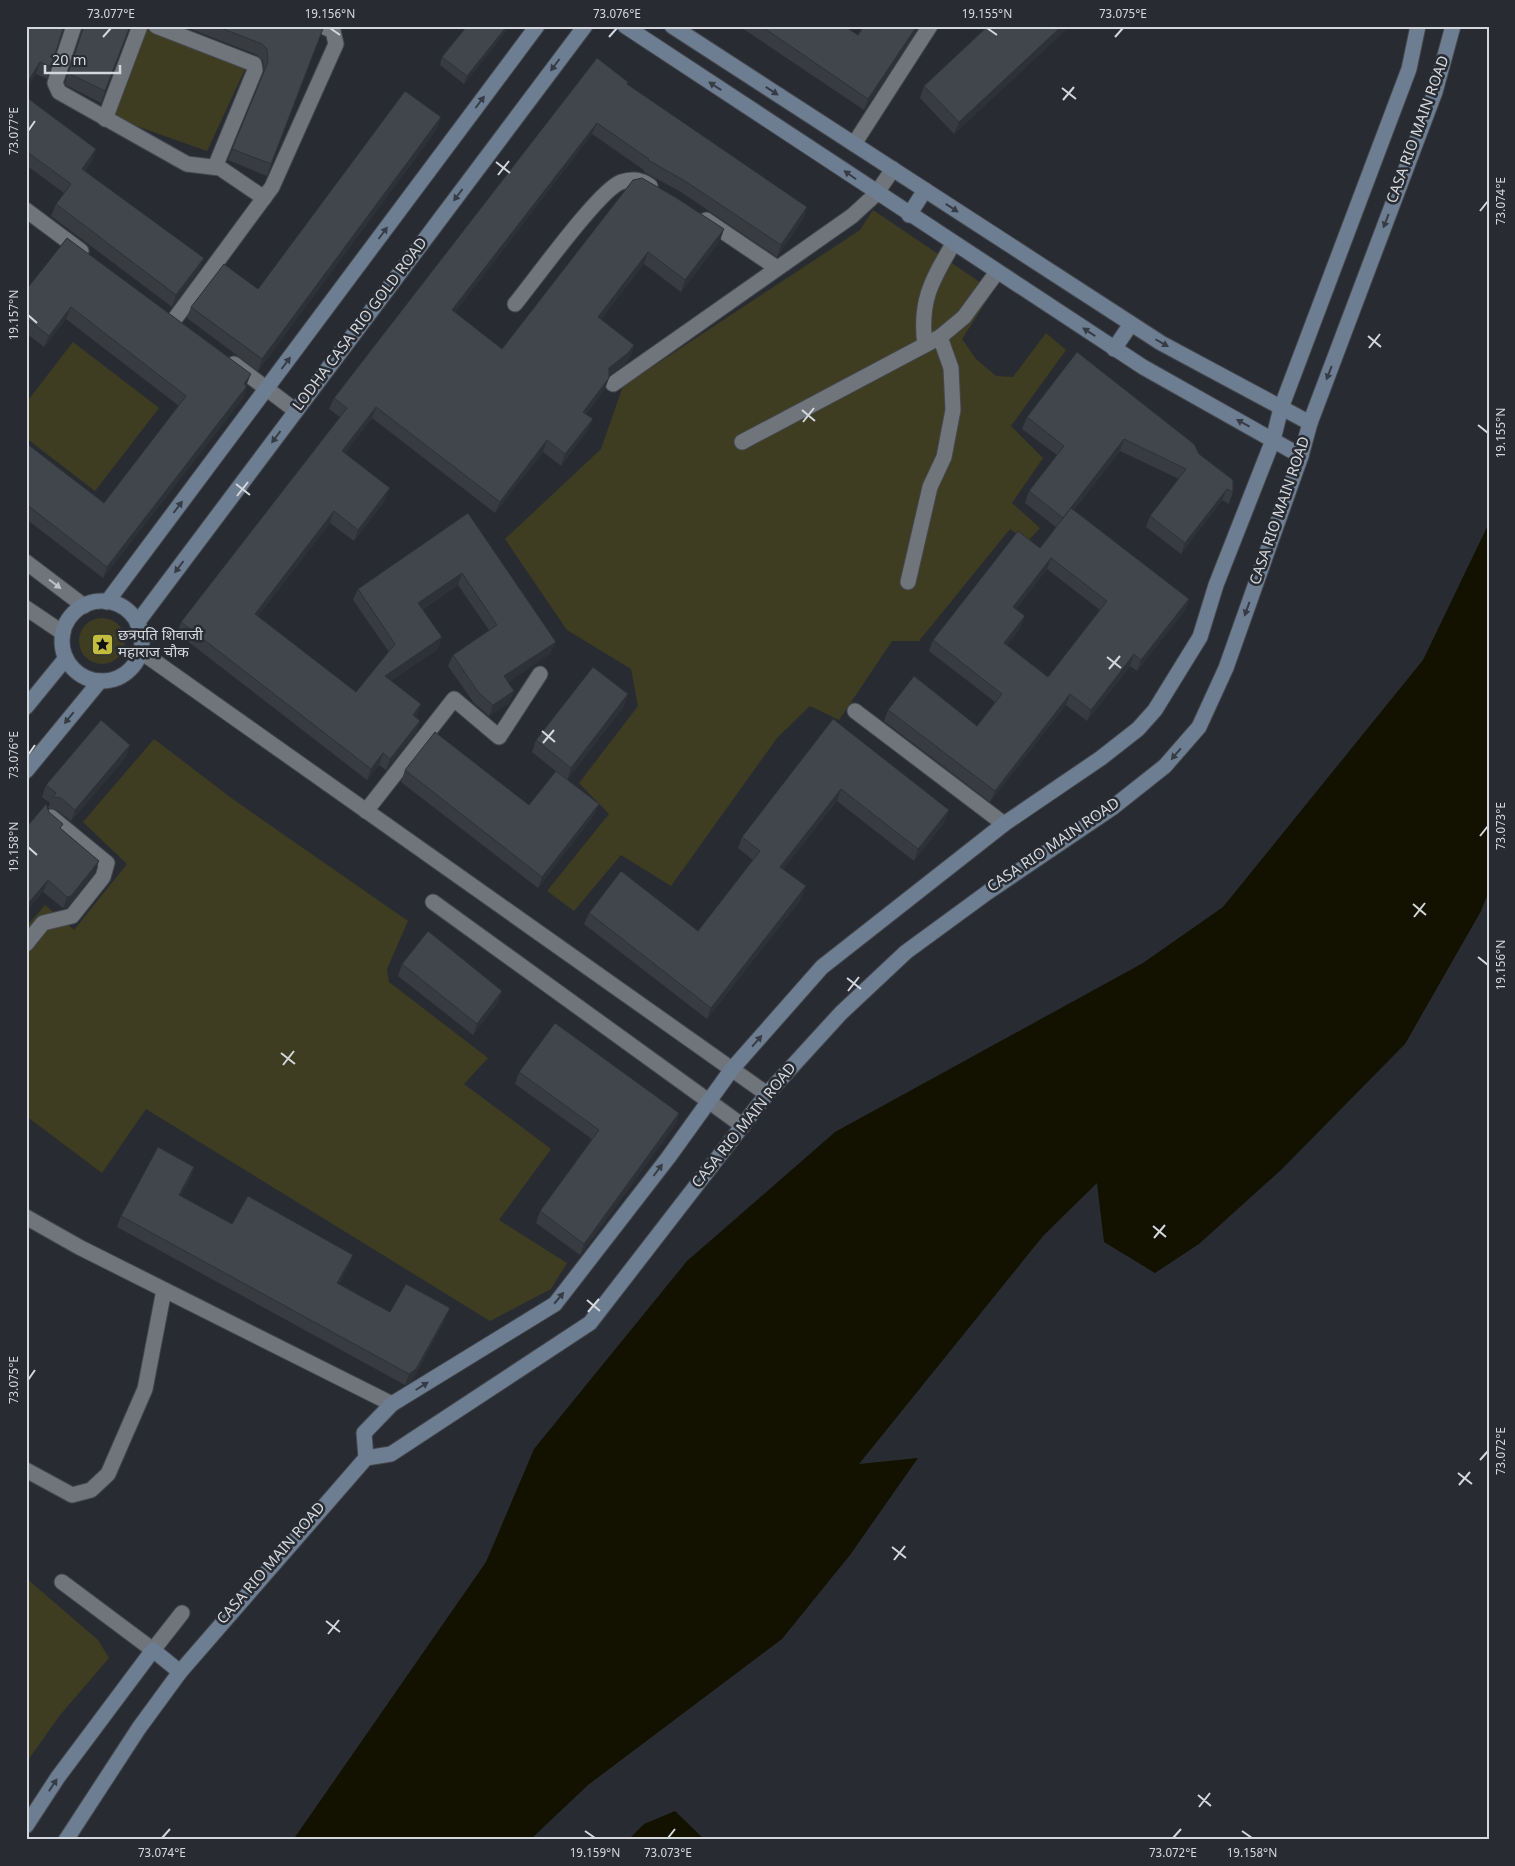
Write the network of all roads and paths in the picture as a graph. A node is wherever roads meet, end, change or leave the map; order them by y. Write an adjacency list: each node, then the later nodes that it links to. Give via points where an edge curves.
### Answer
1 (74, 26): 12 (street, via 55,83 59,92)
2 (140, 26): 12 (street)
3 (156, 26): 14 (street, via 254,64 255,70)
4 (322, 26): 19 (street, via 332,31 336,44 272,187)
5 (537, 26): 37 (street, one-way to 5)
6 (585, 26): 39 (street, LODHA CASA RIO GOLD ROAD, one-way to 39)
7 (625, 26): 18 (street, one-way to 7)
8 (672, 26): 13 (street, one-way to 13)
9 (930, 26): 13 (street)
10 (1418, 26): 38 (street, CASA RIO MAIN ROAD, via 1409,69)
11 (1453, 26): 40 (street, CASA RIO MAIN ROAD, one-way to 40, via 1435,92)
12 (105, 119): 14 (street, via 187,164)
13 (854, 144): 15 (street)
14 (215, 167): 19 (street)
15 (893, 169): 16 (street); 18 (street)
16 (925, 190): 22 (street); 30 (street, one-way to 30)
17 (661, 192): 27 (street, via 639,180 620,183 599,199)
18 (876, 194): 22 (street); 25 (street, via 852,216)
19 (264, 198): 29 (street)
20 (26, 210): 24 (street)
21 (692, 211): 25 (street)
22 (908, 215): 23 (street)
23 (953, 244): 26 (street); 33 (street, via 938,269 925,302 922,322)
24 (94, 260)
25 (777, 268): 36 (street)
26 (996, 272): 32 (street, via 964,317); 34 (street, one-way to 26)
27 (515, 304)
28 (161, 310): 29 (street)
29 (174, 320): 31 (street)
30 (1131, 324): 34 (street); 38 (street, one-way to 38)
31 (190, 331)
32 (940, 337): 33 (street); 45 (street, via 951,368 953,410 944,457 930,487)
33 (925, 345): 42 (street)
34 (1114, 349): 41 (street, one-way to 34)
35 (220, 354): 37 (street)
36 (613, 384)
37 (266, 388): 39 (street); 46 (street, one-way to 37)
38 (1281, 408): 40 (street); 41 (street, CASA RIO MAIN ROAD)
39 (296, 411): 49 (street, LODHA CASA RIO GOLD ROAD, one-way to 49)
40 (1310, 423): 43 (street, CASA RIO MAIN ROAD)
41 (1273, 440): 43 (street); 60 (street, CASA RIO MAIN ROAD, via 1216,585 1200,637 1155,710 1138,729 1102,758)
42 (742, 442)
43 (1301, 456): 64 (street, CASA RIO MAIN ROAD, one-way to 64, via 1226,668 1199,727 1165,766 1119,802 906,952 841,1013)
44 (26, 562): 47 (street, one-way to 47)
45 (908, 582)
46 (107, 602): 47 (street); 49 (street, via 124,608)
47 (84, 606): 50 (street, via 76,610)
48 (26, 608): 50 (street)
49 (137, 624): 51 (street, via 142,643)
50 (62, 633): 52 (street)
51 (140, 651): 54 (street, via 132,668 122,676); 58 (street)
52 (66, 658): 54 (street, via 82,676); 55 (street)
53 (540, 674): 58 (street, via 499,737 454,699)
54 (100, 681): 57 (street, one-way to 57)
55 (26, 707)
56 (855, 711): 60 (street)
57 (26, 771)
58 (366, 810): 63 (street)
59 (50, 817): 62 (street, via 107,863 103,877 72,916 43,924)
60 (1004, 824): 63 (street, CASA RIO MAIN ROAD, one-way to 60, via 822,966)
61 (433, 902): 65 (street)
62 (26, 944)
63 (732, 1069): 64 (street); 65 (street, CASA RIO MAIN ROAD)
64 (766, 1094): 66 (street, CASA RIO MAIN ROAD)
65 (709, 1101): 66 (street); 69 (street, CASA RIO MAIN ROAD, one-way to 65, via 554,1304)
66 (743, 1126): 70 (street, CASA RIO MAIN ROAD, via 590,1323 391,1454)
67 (26, 1217): 68 (street)
68 (164, 1290): 69 (street); 71 (street, via 145,1389 108,1474 91,1490 72,1495)
69 (392, 1404): 70 (street, CASA RIO MAIN ROAD, via 364,1433)
70 (366, 1458): 75 (street, CASA RIO MAIN ROAD)
71 (26, 1470)
72 (62, 1582): 74 (street)
73 (182, 1613): 74 (street)
74 (153, 1650): 75 (street); 76 (street, one-way to 74, via 58,1777)
75 (180, 1672): 77 (street, CASA RIO MAIN ROAD)
76 (26, 1826)
77 (66, 1840)

